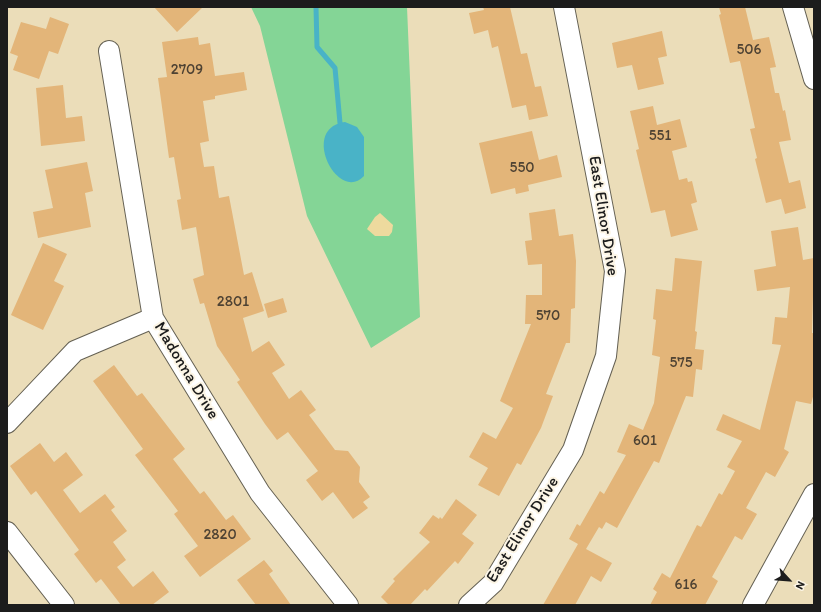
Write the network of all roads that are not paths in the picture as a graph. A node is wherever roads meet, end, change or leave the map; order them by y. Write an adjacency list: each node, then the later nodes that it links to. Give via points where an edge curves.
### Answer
1 (564, 7): 11 (street, East Elinor Drive, via 615,271 606,356 573,450 493,583)
2 (793, 7): 4 (street)
3 (109, 51): 5 (street, Madonna Drive)
4 (814, 79)
5 (153, 318): 6 (street, via 75,351); 10 (street, Madonna Drive, via 260,493)
6 (7, 423)
7 (814, 494): 12 (street)
8 (7, 532): 9 (street)
9 (64, 605)
10 (348, 605)
11 (469, 605)
12 (754, 605)

